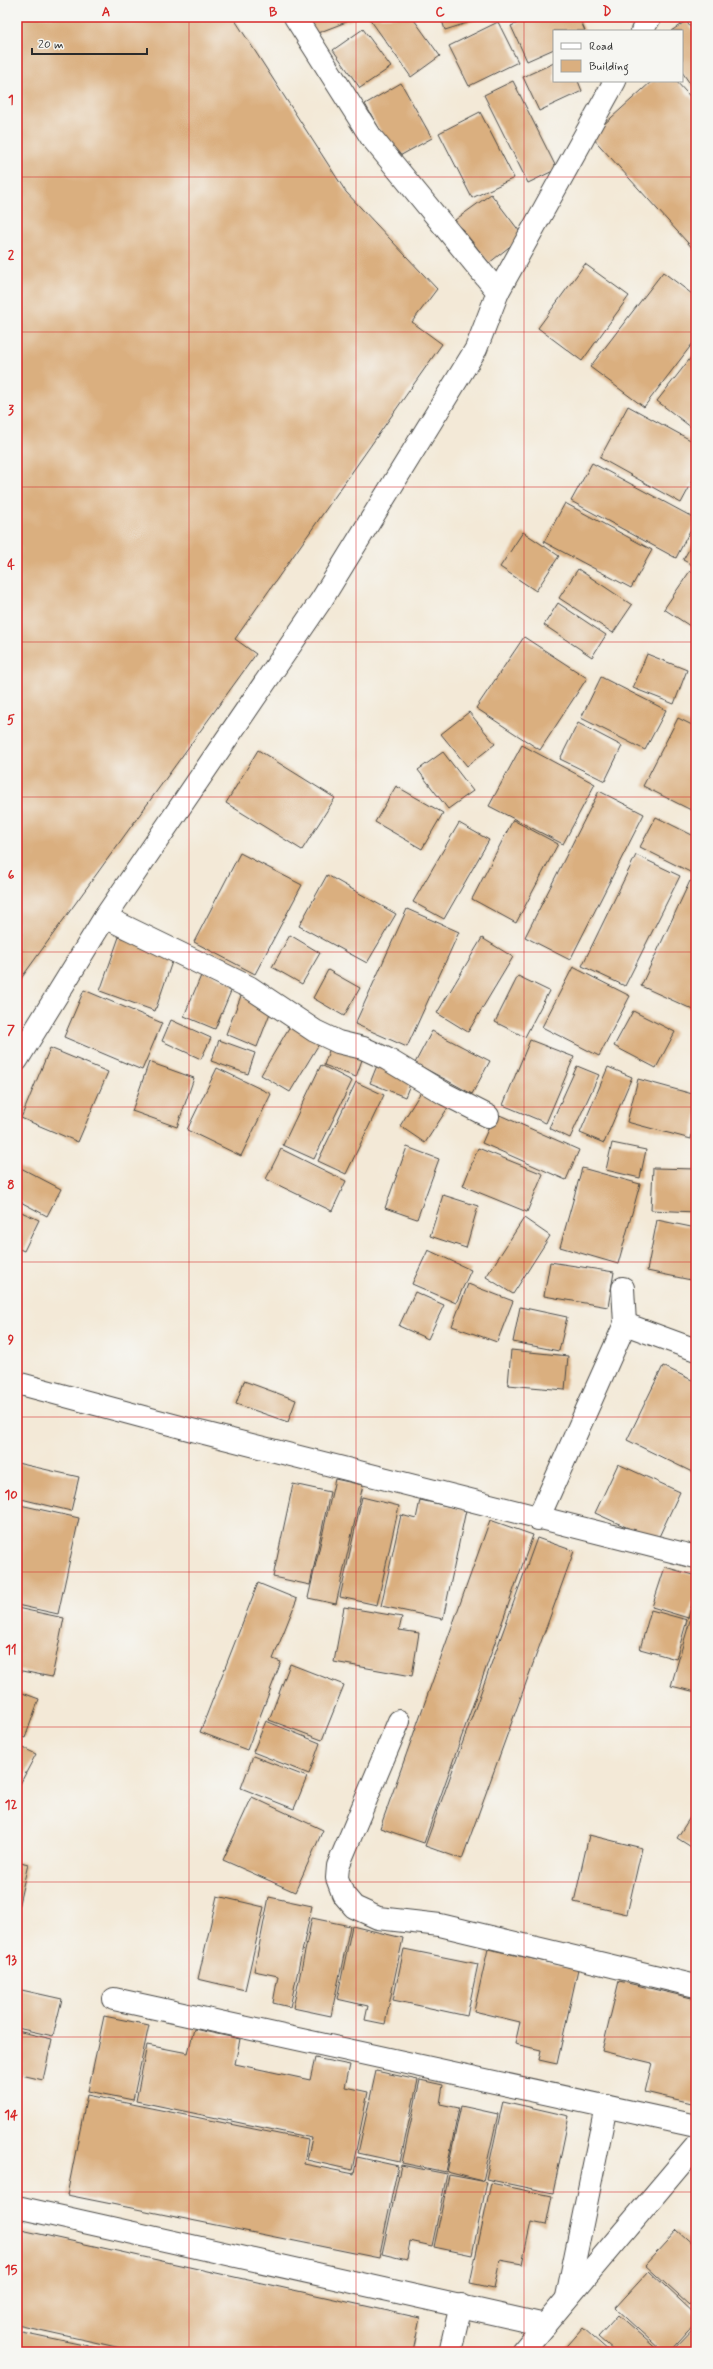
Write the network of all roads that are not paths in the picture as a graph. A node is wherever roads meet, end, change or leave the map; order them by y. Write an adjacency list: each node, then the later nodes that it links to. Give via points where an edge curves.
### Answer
1 (295, 17): 5 (street, via 371,137)
2 (650, 17): 3 (street)
3 (643, 30)
4 (614, 82): 5 (street)
5 (498, 292): 6 (street, via 476,348 322,599)
6 (105, 918): 7 (street); 8 (street, via 249,987 315,1031 387,1059)
7 (17, 1060)
8 (488, 1116)
9 (623, 1288): 10 (street)
10 (625, 1324): 11 (street); 13 (street)
11 (696, 1350)
12 (17, 1383): 13 (street)
13 (538, 1519): 14 (street)
14 (696, 1557)
15 (399, 1721): 16 (street, via 338,1866 337,1878 343,1894 354,1907 378,1918 440,1925)
16 (696, 1986)
17 (114, 1999): 18 (street)
18 (606, 2106): 19 (street); 22 (street)
19 (696, 2126)
20 (696, 2146): 22 (street)
21 (17, 2206): 23 (street)
22 (566, 2299): 24 (street)
23 (461, 2305): 24 (street); 25 (street)
24 (545, 2325): 26 (street)
25 (450, 2352)
26 (522, 2352)

